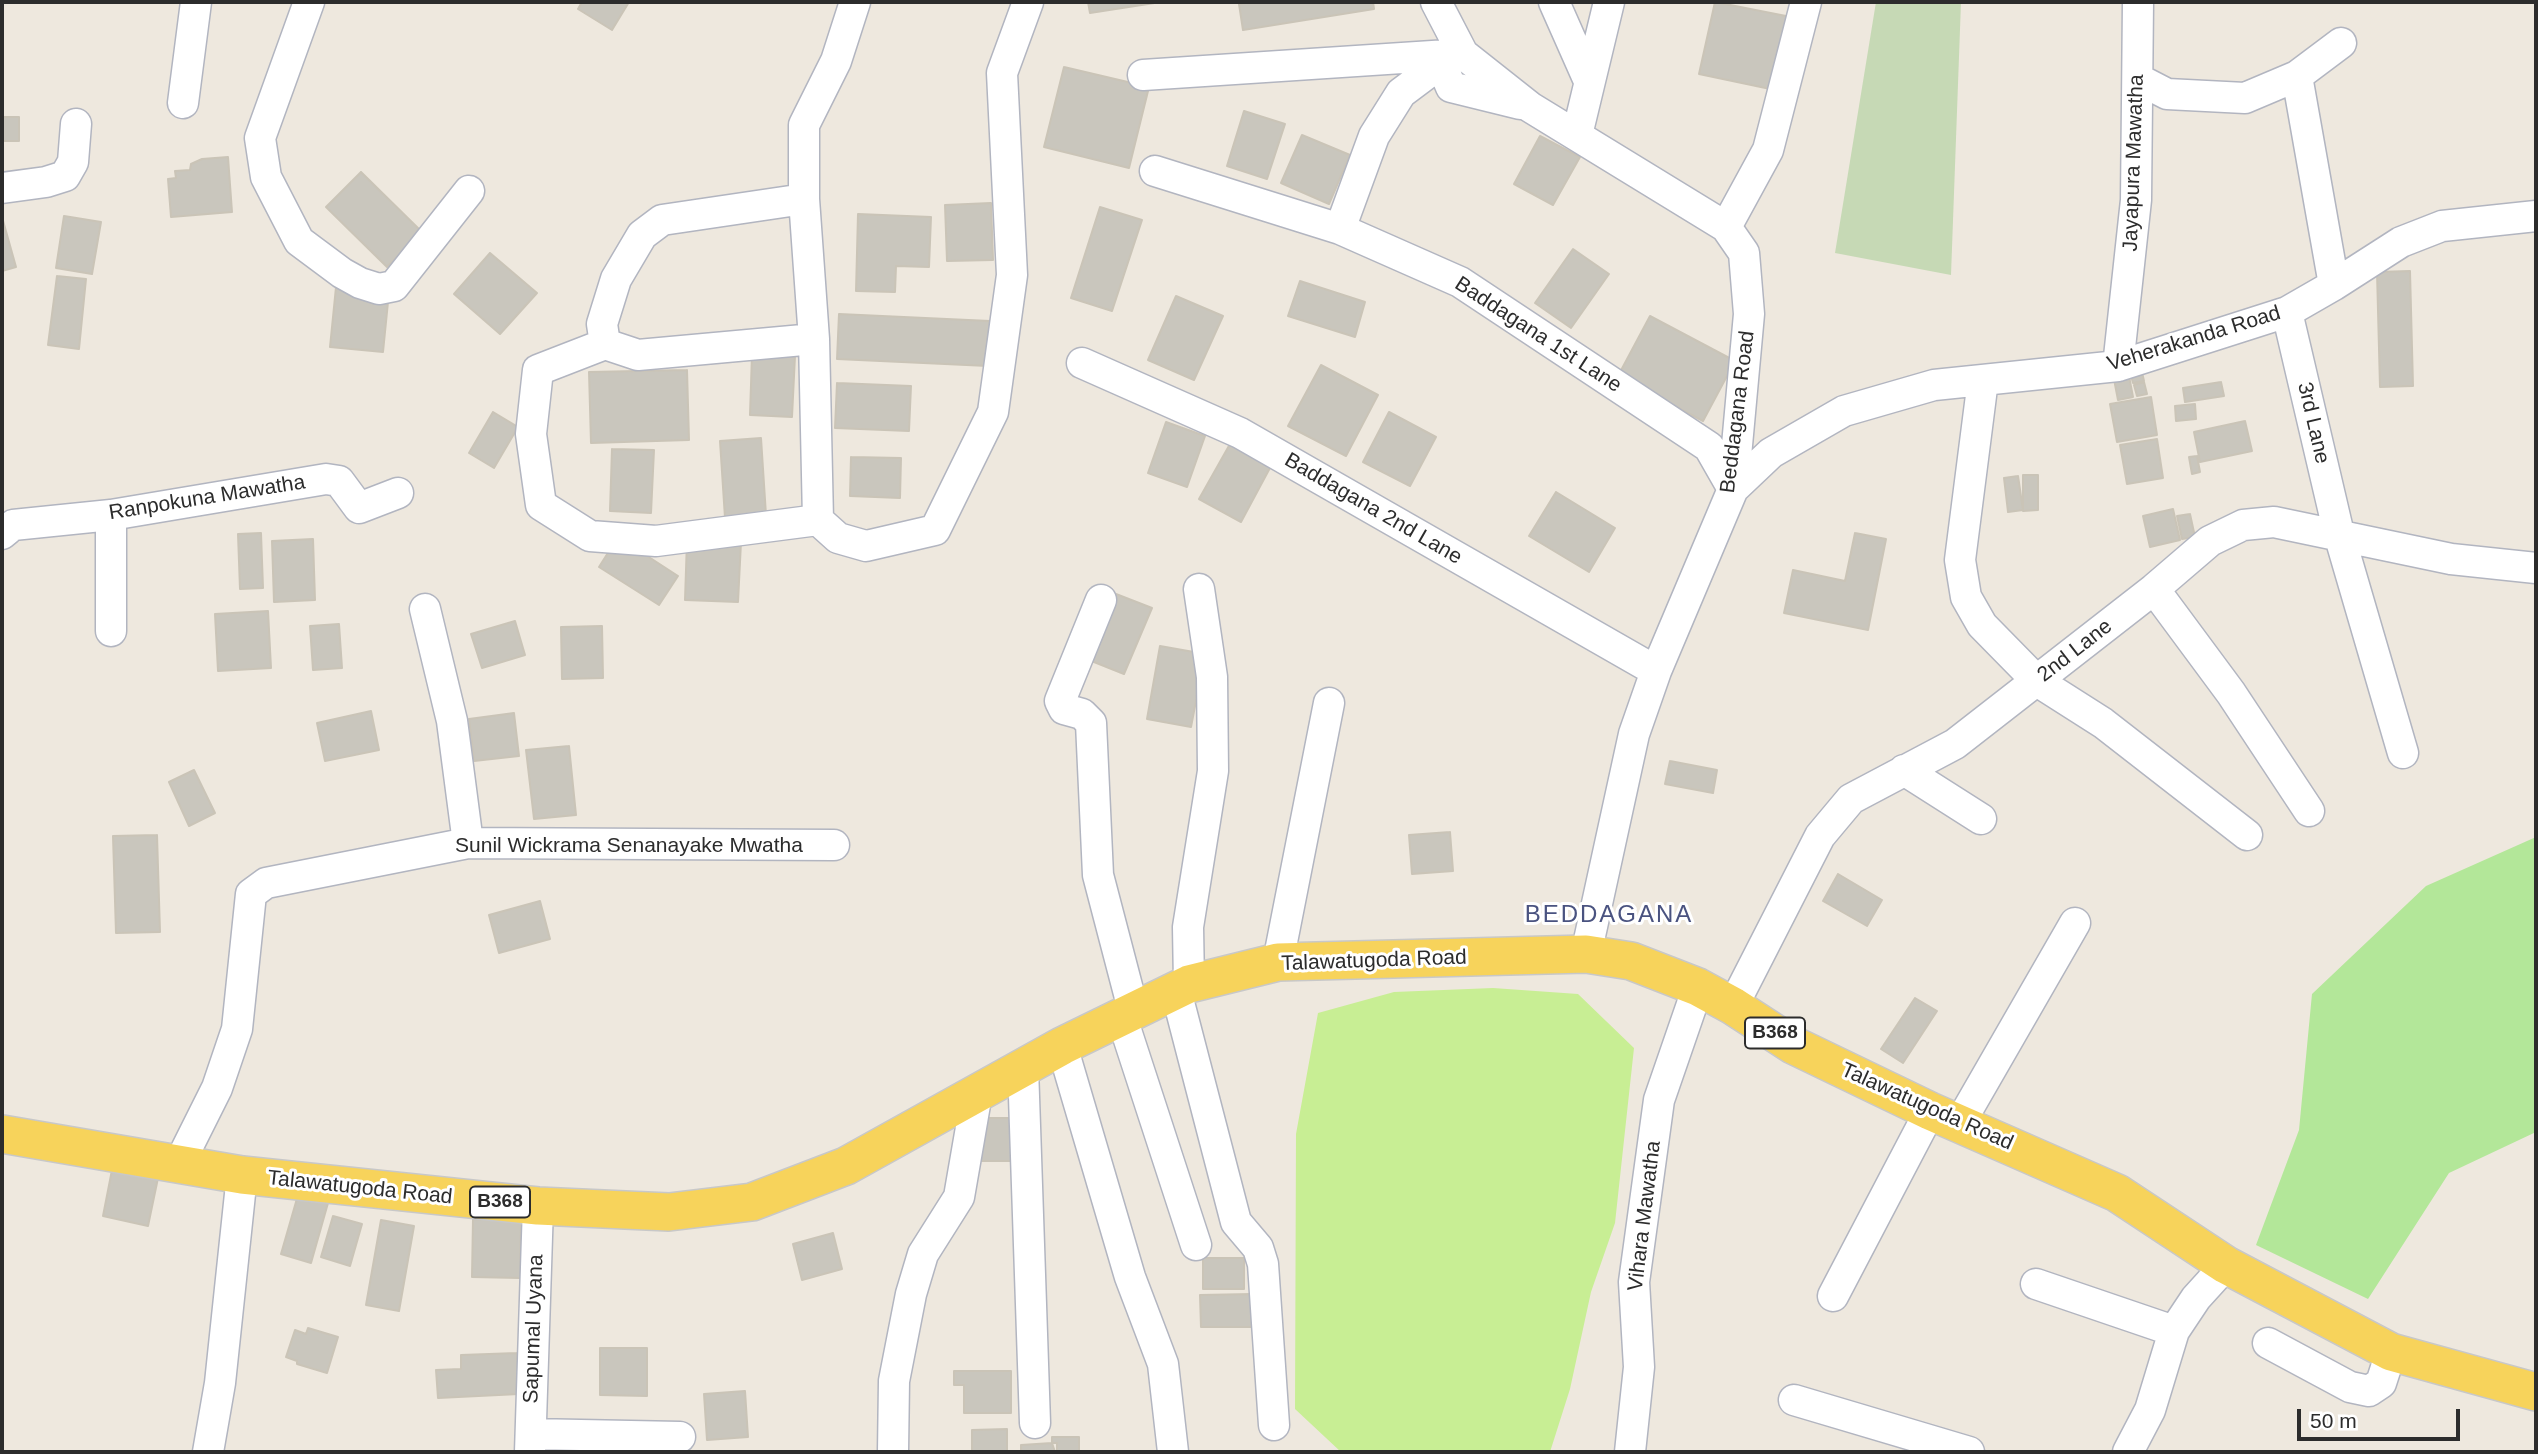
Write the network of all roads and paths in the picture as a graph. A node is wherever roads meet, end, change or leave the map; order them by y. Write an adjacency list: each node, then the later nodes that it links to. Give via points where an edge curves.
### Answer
1 (196, 2): 16 (street)
2 (309, 2): 21 (street, via 260,138 267,177 299,241 360,283 379,289 394,286)
3 (855, 2): 22 (street, via 836,61 804,125)
4 (1028, 2): 36 (street, via 1002,73 1012,275 993,412 935,530 866,546 838,538)
5 (1436, 2): 11 (street, Beddagana Road)
6 (1554, 2): 15 (street)
7 (1609, 2): 15 (street)
8 (1806, 2): 24 (street, via 1768,150)
9 (2138, 2): 14 (street, Jayapura Mawatha)
10 (2341, 43): 13 (street)
11 (1452, 58): 12 (street); 18 (street, Beddagana Road); 25 (street, via 1401,93 1374,136)
12 (1143, 75)
13 (2297, 76): 14 (street, via 2245,98 2167,94); 26 (street)
14 (2138, 79): 31 (street, Jayapura Mawatha, via 2136,200)
15 (1589, 81): 18 (street)
16 (183, 103)
17 (76, 124): 20 (street, via 73,162 65,176)
18 (1577, 135): 24 (street, Beddagana Road)
19 (1155, 171): 25 (street, Baddagana 1st Lane)
20 (2, 188)
21 (469, 191)
22 (804, 199): 28 (street); 29 (street, via 662,220 642,235 616,279 602,324)
23 (2536, 216): 26 (street, Veherakanda Road, via 2442,226 2401,242)
24 (1726, 227): 33 (street, Beddagana Road, via 1744,253 1749,314)
25 (1340, 229): 33 (street, Baddagana 1st Lane, via 1460,282 1709,447)
26 (2334, 285): 27 (street, Veherakanda Road)
27 (2287, 312): 31 (street, Veherakanda Road); 38 (street, 3rd Lane)
28 (814, 339): 29 (street, via 638,355); 36 (street)
29 (605, 344): 36 (street, via 538,370 531,433 541,505 590,536 656,541)
30 (1082, 363): 45 (street, Baddagana 2nd Lane, via 1240,433)
31 (2118, 366): 32 (street, Veherakanda Road)
32 (1983, 380): 33 (street, Veherakanda Road, via 1934,385 1844,411 1771,453); 46 (street, via 1961,579 1982,625)
33 (1733, 489): 45 (street, Beddagana Road)
34 (398, 493): 35 (street, Ranpokuna Mawatha, via 359,508 339,481 326,479)
35 (111, 515): 37 (street, Ranpokuna Mawatha, via 13,525); 44 (street)
36 (818, 520)
37 (2, 534)
38 (2339, 534): 39 (street, 2nd Lane, via 2451,559); 41 (street, 2nd Lane, via 2274,522 2243,525 2210,541); 48 (street, 3rd Lane)
39 (2536, 568)
40 (1199, 589): 59 (street, via 1212,677 1213,771)
41 (2154, 589): 46 (street, 2nd Lane); 50 (street, via 2231,693)
42 (1101, 600): 61 (street, via 1060,701 1065,709 1082,714 1091,723 1098,875)
43 (425, 609): 53 (street, via 452,721)
44 (111, 631)
45 (1656, 671): 56 (street, Beddagana Road, via 1634,734)
46 (2037, 681): 49 (street, 2nd Lane, via 1955,744); 52 (street, via 2103,723)
47 (1329, 703): 57 (street)
48 (2403, 753)
49 (1904, 770): 51 (street); 60 (street, 2nd Lane, via 1850,799 1819,836)
50 (2309, 811)
51 (1981, 819)
52 (2247, 835)
53 (468, 843): 54 (street, Sunil Wickrama Senanayake Mwatha); 67 (street, Sunil Wickrama Senanayake Mwatha, via 266,883 251,894 237,1029 217,1088)
54 (834, 845)
55 (2075, 923): 65 (street)
56 (1586, 954): 57 (main road, Talawatugoda Road / B368); 58 (main road, Talawatugoda Road / B368, via 1631,961)
57 (1278, 962): 59 (main road, Talawatugoda Road / B368)
58 (1698, 987): 60 (main road, Talawatugoda Road / B368); 86 (street, Vihara Mawatha, via 1657,1113 1634,1282 1639,1367)
59 (1182, 988): 61 (main road, Talawatugoda Road / B368); 80 (street, via 1236,1222 1258,1248 1263,1264)
60 (1734, 1006): 65 (main road, Talawatugoda Road / B368, via 1793,1045)
61 (1127, 1012): 62 (main road, Talawatugoda Road / B368); 70 (street)
62 (1062, 1046): 63 (main road, Talawatugoda Road / B368); 85 (street, via 1130,1277 1163,1364)
63 (1023, 1067): 64 (main road, Talawatugoda Road / B368); 79 (street)
64 (977, 1093): 69 (main road, Talawatugoda Road / B368, via 846,1166 752,1202 669,1212); 84 (street, via 959,1197 923,1254 911,1294 894,1381)
65 (1945, 1116): 71 (main road, Talawatugoda Road / B368, via 2117,1193); 73 (street)
66 (2, 1134): 67 (main road, Talawatugoda Road / B368)
67 (180, 1163): 68 (main road, Talawatugoda Road / B368)
68 (242, 1175): 69 (main road, Talawatugoda Road / B368); 83 (street, via 220,1383)
69 (538, 1206): 82 (street, Sapumal Uyana)
70 (1196, 1245)
71 (2226, 1265): 74 (street); 76 (main road, Talawatugoda Road / B368)
72 (2036, 1284): 74 (street)
73 (1832, 1296)
74 (2174, 1331): 88 (street, via 2150,1410)
75 (2268, 1343): 76 (street, via 2350,1387 2369,1391 2381,1383)
76 (2391, 1352): 77 (main road, Talawatugoda Road / B368)
77 (2536, 1392)
78 (1794, 1399): 87 (street)
79 (1035, 1423)
80 (1274, 1426)
81 (680, 1437): 82 (street)
82 (531, 1443)
83 (208, 1452)
84 (893, 1452)
85 (1173, 1452)
86 (1630, 1452)
87 (1969, 1452)
88 (2128, 1452)

